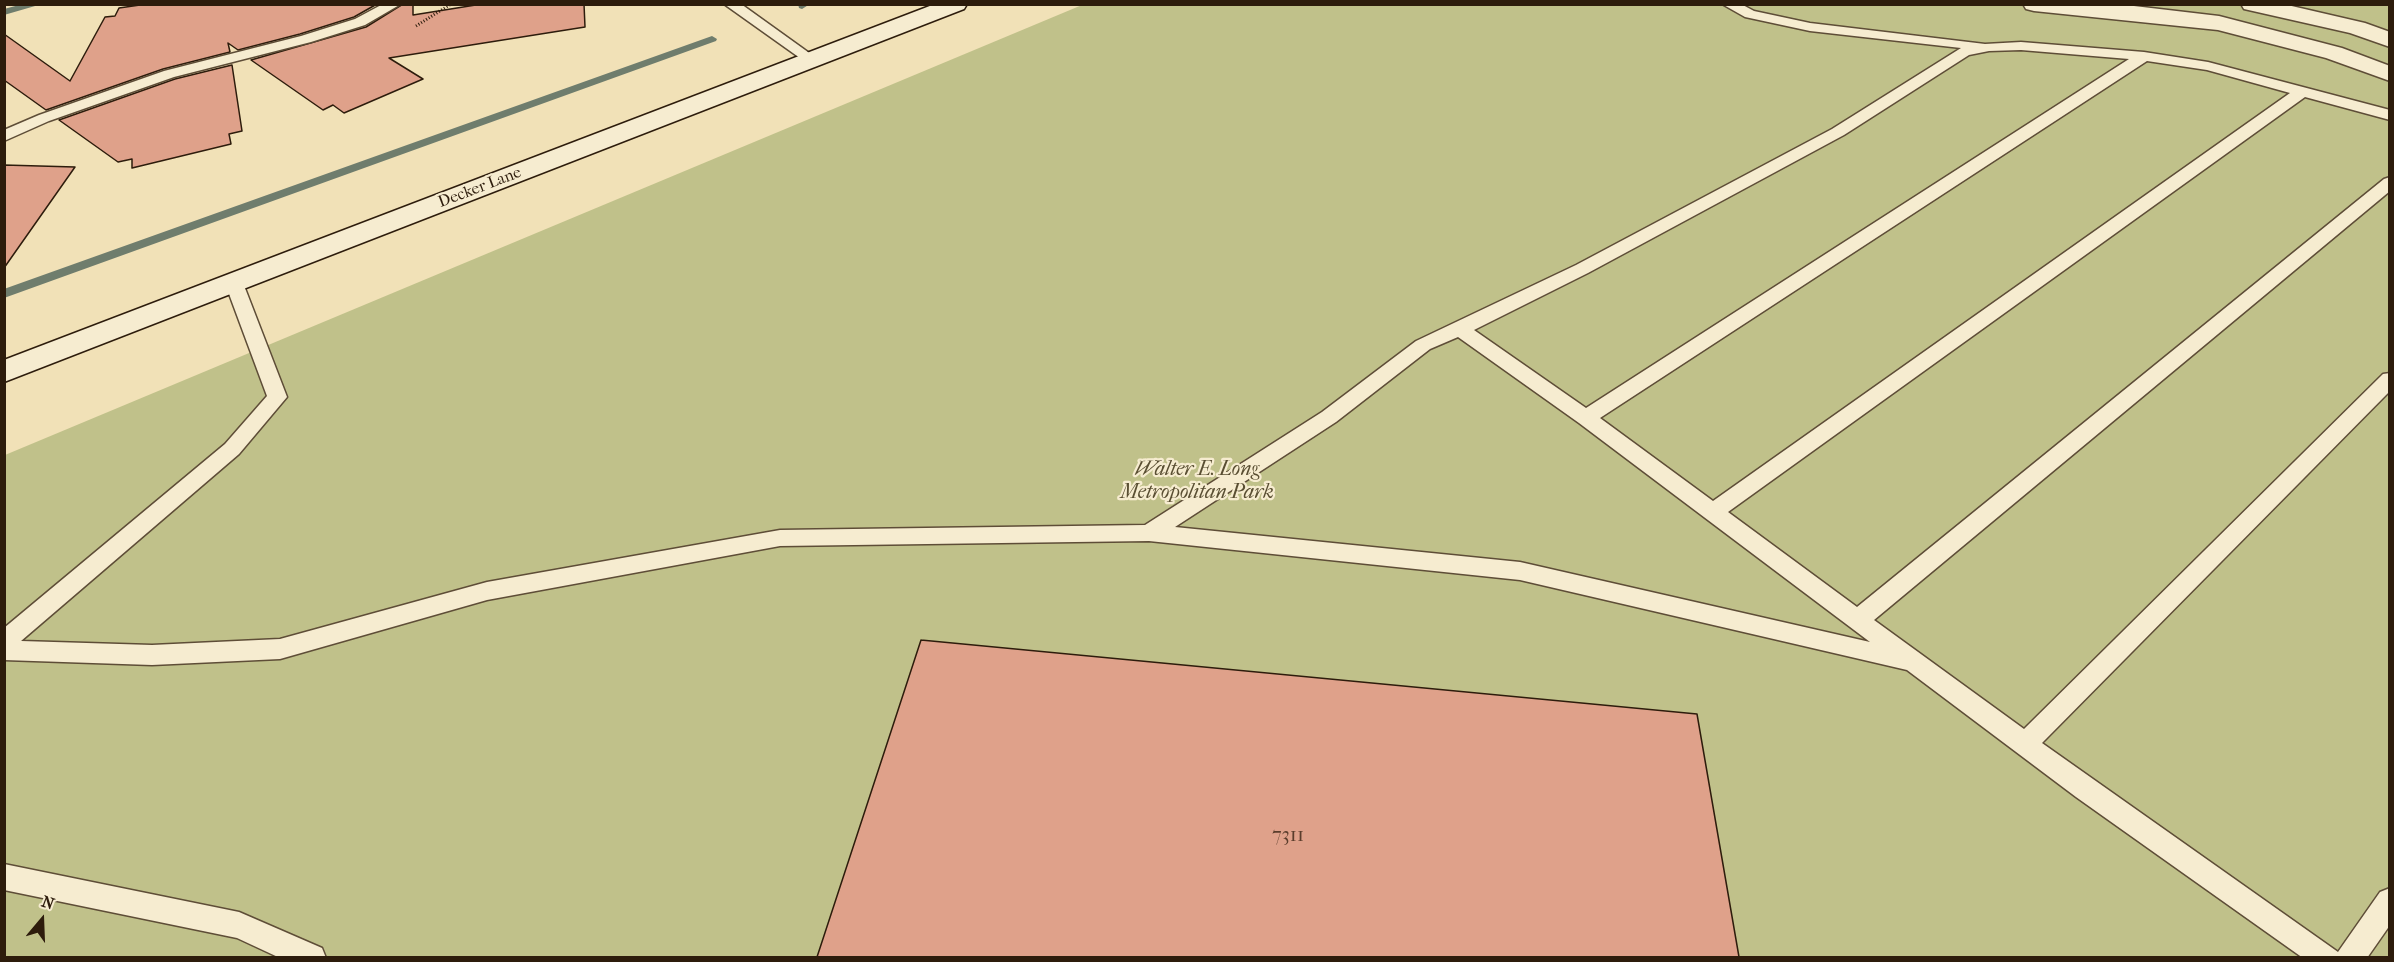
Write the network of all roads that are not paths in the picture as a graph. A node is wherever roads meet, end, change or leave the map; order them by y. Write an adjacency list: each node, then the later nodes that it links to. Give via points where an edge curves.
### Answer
1 (394, 4): 14 (lane, via 360,22 169,74)
2 (731, 4): 10 (lane)
3 (956, 4): 10 (main road, Decker Lane)
4 (1729, 4): 8 (lane, via 1750,14 1810,27)
5 (2034, 4): 11 (main road, via 2219,23 2334,53)
6 (2252, 4): 7 (main road, via 2357,28)
7 (2390, 40)
8 (1989, 47): 9 (lane); 17 (lane, via 1964,52 1838,132 1582,269)
9 (2144, 56): 12 (lane, via 2208,66); 20 (lane)
10 (812, 60): 16 (main road, Decker Lane)
11 (2390, 74)
12 (2303, 91): 13 (lane); 21 (lane)
13 (2390, 115)
14 (4, 136)
15 (2390, 182): 23 (lane)
16 (234, 283): 18 (main road, Decker Lane); 24 (lane, via 277,397 232,449)
17 (1460, 329): 20 (lane); 22 (lane, via 1423,345 1329,417)
18 (4, 372)
19 (2390, 379): 27 (lane)
20 (1586, 418): 21 (lane)
21 (1713, 512): 23 (lane)
22 (1149, 533): 25 (lane, via 780,538 487,591 280,649 152,655); 26 (lane, via 1520,571)
23 (1858, 620): 26 (lane)
24 (4, 642)
25 (4, 650)
26 (1914, 662): 27 (lane)
27 (2025, 744): 31 (lane)
28 (4, 877): 30 (lane, via 239,925)
29 (2390, 901): 32 (lane)
30 (312, 957)
31 (2327, 957)
32 (2349, 957)

